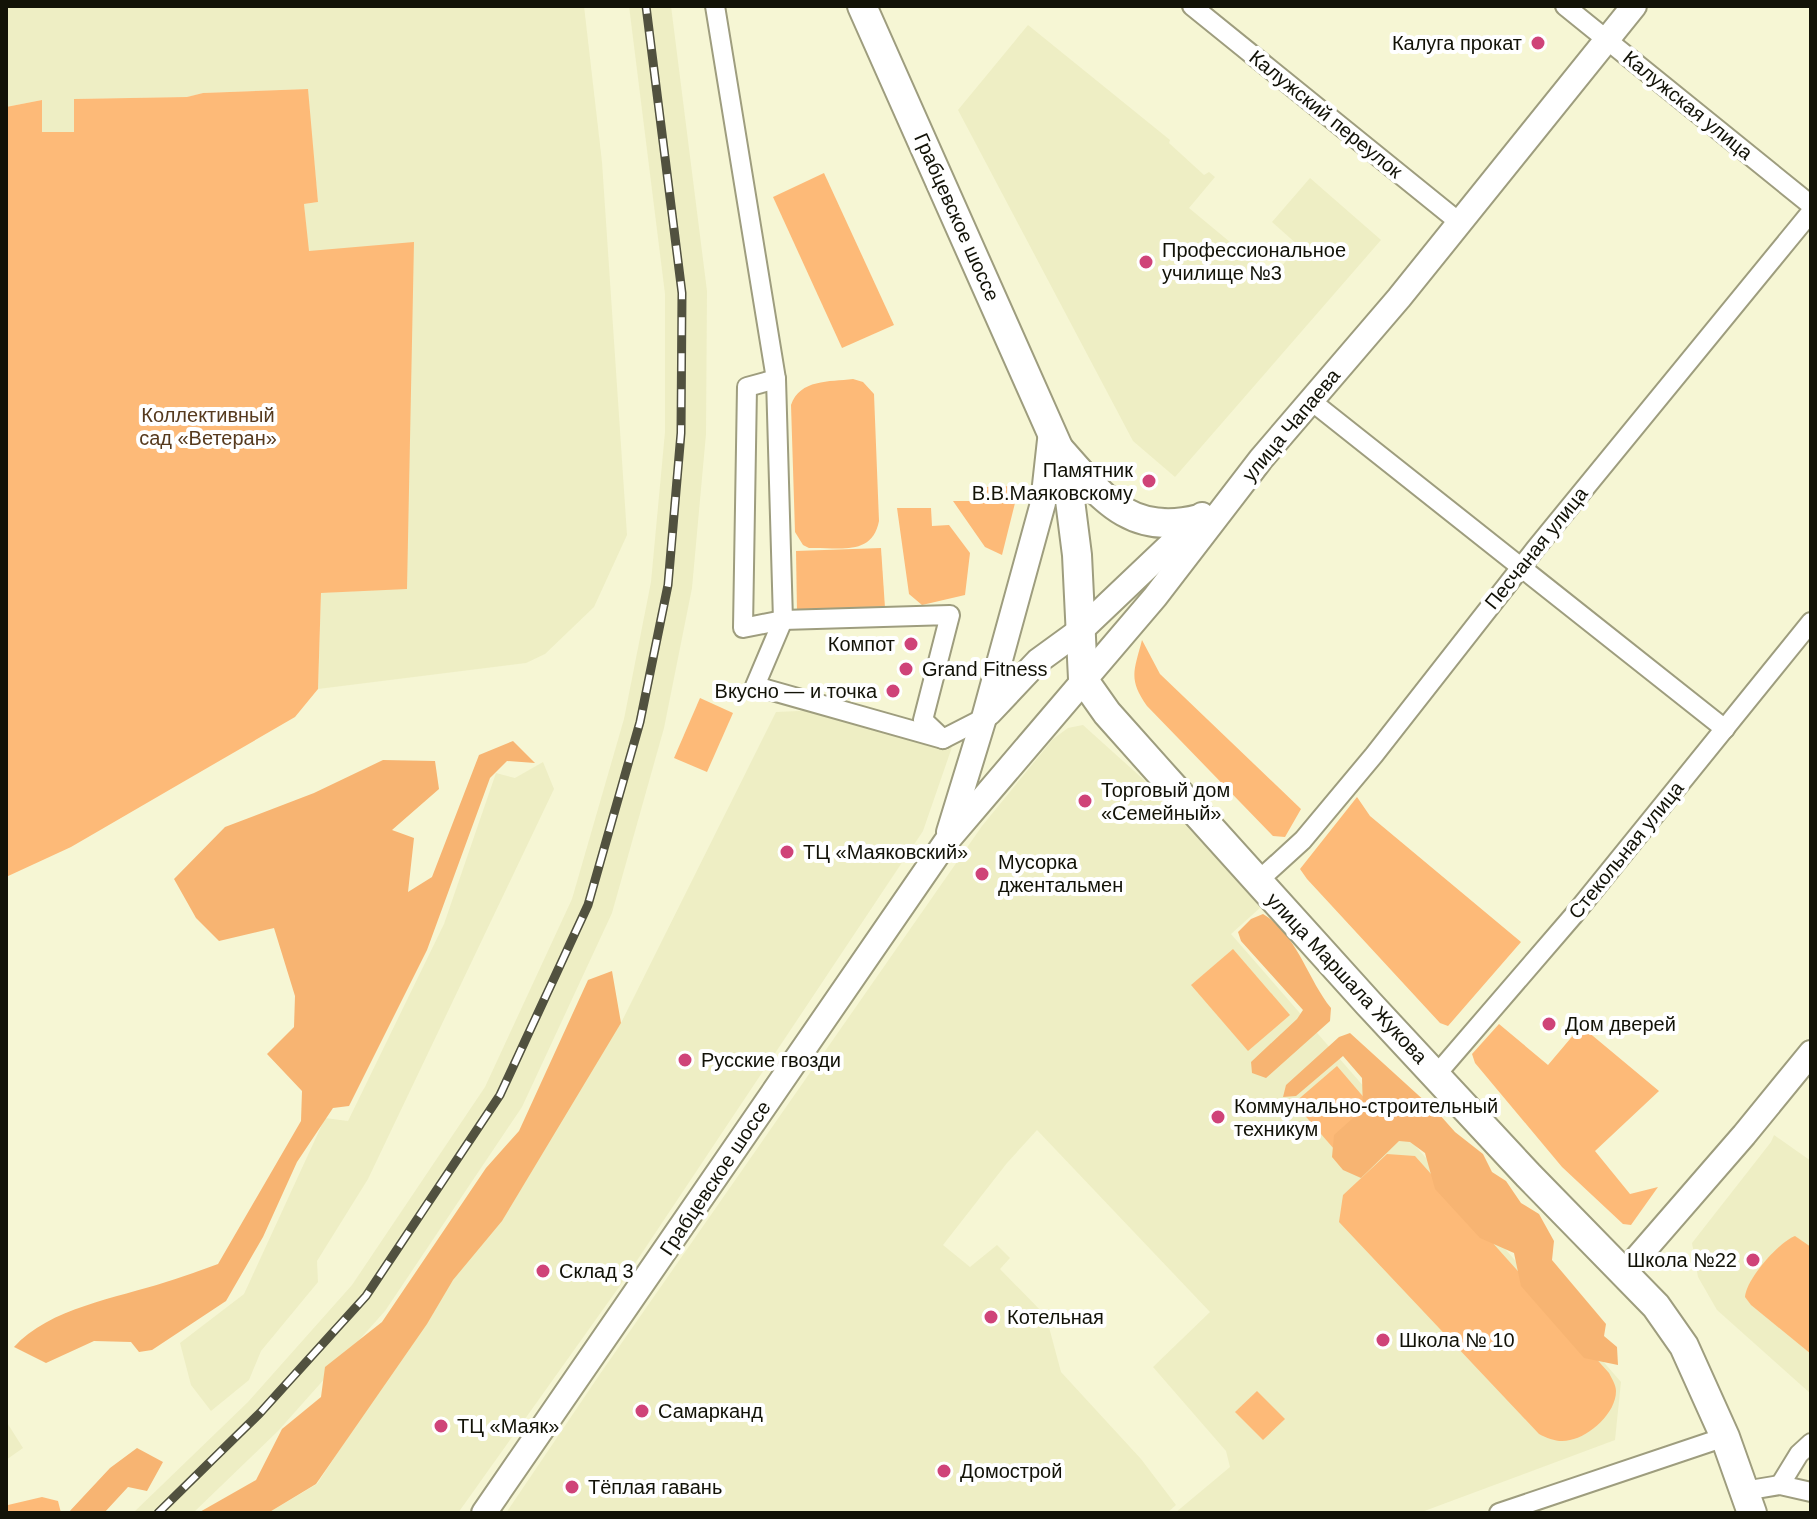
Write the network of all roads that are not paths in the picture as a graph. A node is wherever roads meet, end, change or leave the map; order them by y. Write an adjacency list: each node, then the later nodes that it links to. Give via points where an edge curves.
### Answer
1 (715, 6): 10 (street)
2 (862, 6): 12 (main road, Грабцевское шоссе)
3 (1192, 6): 9 (street, Калужский переулок)
4 (1565, 6): 6 (street, Калужская улица)
5 (1634, 6): 6 (main road, улица Чапаева)
6 (1606, 40): 7 (street, Калужская улица); 9 (main road, улица Чапаева)
7 (1811, 205)
8 (1811, 212): 15 (street, Песчаная улица)
9 (1459, 222): 11 (main road, улица Чапаева)
10 (776, 379): 16 (street); 16 (street, via 747,387 743,628)
11 (1310, 400): 13 (main road, улица Чапаева); 15 (street)
12 (1055, 438): 14 (main road, via 1118,510 1151,523 1176,525); 18 (main road, via 1070,500); 20 (main road, via 1043,503)
13 (1261, 459): 14 (main road); 19 (main road, улица Чапаева, via 1155,597)
14 (1199, 519): 18 (main road)
15 (1520, 568): 21 (street); 24 (street, Песчаная улица, via 1303,840)
16 (783, 620): 22 (street, via 755,686); 22 (street, via 950,615 923,720)
17 (1811, 622): 21 (street, Стекольная улица)
18 (1082, 629): 19 (main road); 20 (main road, via 1038,661)
19 (1083, 679): 23 (main road, улица Чапаева); 24 (main road, улица Маршала Жукова, via 1107,713)
20 (984, 718): 22 (street); 23 (main road)
21 (1725, 729): 26 (street, Стекольная улица)
22 (943, 739)
23 (946, 842): 33 (main road, Грабцевское шоссе)
24 (1258, 881): 26 (main road, улица Маршала Жукова)
25 (1811, 1053): 27 (main road)
26 (1436, 1075): 27 (main road, улица Маршала Жукова)
27 (1625, 1272): 28 (main road, улица Маршала Жукова, via 1684,1346)
28 (1725, 1437): 32 (main road, улица Маршала Жукова); 34 (street)
29 (1811, 1443): 30 (street)
30 (1780, 1485): 31 (street); 32 (street)
31 (1811, 1492)
32 (1748, 1502)
33 (484, 1513)
34 (1499, 1513)

